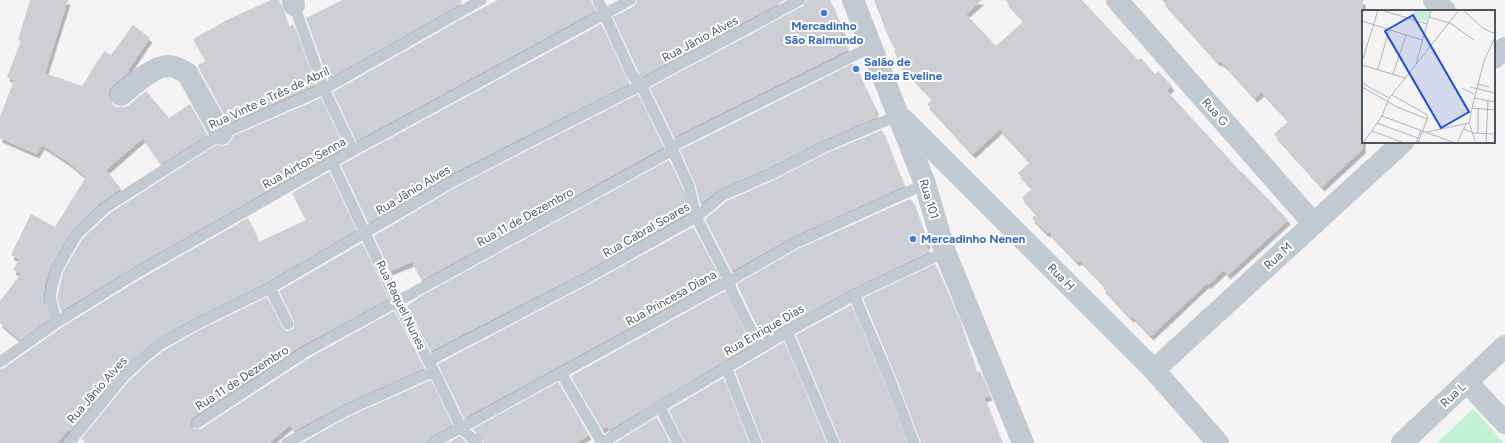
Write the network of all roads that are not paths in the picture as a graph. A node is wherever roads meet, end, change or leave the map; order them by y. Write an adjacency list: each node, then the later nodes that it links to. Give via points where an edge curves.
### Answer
1 (481, 0): 15 (lane, Rua Vinte e Três de Abril)
2 (598, 0): 10 (lane)
3 (630, 0): 10 (lane, Rua Airton Senna)
4 (800, 0): 14 (lane, Rua Jânio Alves)
5 (853, 0): 11 (street, Rua 101)
6 (1117, 0): 25 (street, Rua G)
7 (1434, 0): 9 (street)
8 (297, 2): 15 (lane)
9 (1444, 10)
10 (604, 14): 14 (lane, via 632,75); 21 (lane, Rua Airton Senna)
11 (871, 47): 17 (street, Rua 101); 20 (lane, Rua 11 de Dezembro, via 678,143)
12 (1505, 48): 13 (street)
13 (1495, 57)
14 (641, 85): 20 (lane); 26 (lane, Rua Jânio Alves, via 457,179)
15 (324, 89): 18 (lane, Rua Vinte e Três de Abril); 21 (lane)
16 (121, 95): 18 (street, via 155,70 166,66 178,68 187,73)
17 (899, 115): 23 (street, Rua 101); 24 (lane, Rua Cabral Soares, via 723,195); 40 (street, Rua H)
18 (221, 134): 32 (lane, Rua Vinte e Três de Abril, via 106,207 77,234 57,269 52,286 50,298)
19 (1402, 143): 25 (street, Rua M)
20 (672, 149): 24 (lane, via 689,186); 31 (lane, Rua 11 de Dezembro)
21 (353, 150): 22 (lane, Rua Airton Senna)
22 (332, 162): 26 (lane, Rua Raquel Nunes); 32 (lane, Rua Airton Senna, via 133,275)
23 (925, 184): 27 (street, Rua 101); 28 (lane, Rua Princesa Diana, via 795,243)
24 (696, 217): 28 (lane); 37 (lane, Rua Cabral Soares, via 587,278)
25 (1314, 224): 40 (street, Rua M)
26 (366, 233): 29 (lane, Rua Jânio Alves); 31 (lane, Rua Raquel Nunes)
27 (945, 252): 30 (lane, Rua Enrique Dias); 57 (street, Rua 101)
28 (729, 281): 36 (lane); 42 (lane, Rua Princesa Diana)
29 (270, 288): 33 (lane); 49 (lane, Rua Jânio Alves, via 159,346 123,377)
30 (854, 295): 34 (lane, Rua Enrique Dias); 56 (lane)
31 (397, 302): 37 (lane, Rua Raquel Nunes); 45 (lane, Rua 11 de Dezembro, via 305,352)
32 (57, 322): 38 (lane, Rua Airton Senna)
33 (288, 324)
34 (787, 332): 36 (lane, Rua Enrique Dias); 55 (lane)
35 (1505, 346): 43 (street, Rua L)
36 (760, 348): 39 (lane, Rua Enrique Dias)
37 (428, 361): 41 (lane, Rua Raquel Nunes)
38 (0, 362)
39 (726, 367): 44 (lane, Rua Enrique Dias); 54 (lane)
40 (1154, 370): 58 (street, Rua H)
41 (434, 371): 47 (lane, Rua Raquel Nunes); 50 (lane, via 347,410)
42 (561, 373): 47 (lane, Rua Princesa Diana); 48 (lane)
43 (1467, 382): 46 (street); 59 (street, Rua L)
44 (660, 407): 48 (lane, Rua Enrique Dias); 53 (lane)
45 (197, 423)
46 (1505, 423)
47 (461, 428): 51 (lane, Rua Princesa Diana); 52 (lane, Rua Raquel Nunes)
48 (604, 442)
49 (69, 443)
50 (286, 443)
51 (433, 443)
52 (477, 443)
53 (678, 443)
54 (756, 443)
55 (834, 443)
56 (914, 443)
57 (1023, 443)
58 (1218, 443)
59 (1402, 443)

